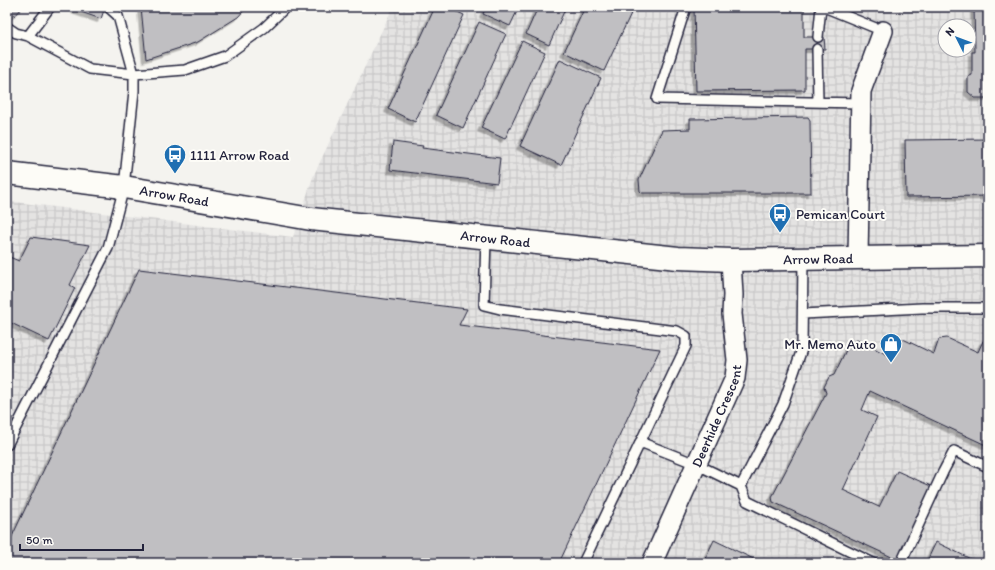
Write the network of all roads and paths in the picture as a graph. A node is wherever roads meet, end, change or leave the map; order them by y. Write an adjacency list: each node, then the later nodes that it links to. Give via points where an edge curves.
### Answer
1 (50, 7): 8 (lane)
2 (108, 7): 11 (lane, via 118,16)
3 (286, 7): 11 (lane, via 264,28 226,56 185,70)
4 (686, 7): 12 (lane, via 657,99)
5 (823, 7): 7 (lane); 9 (lane)
6 (7, 27): 8 (lane)
7 (883, 31): 13 (street, via 861,91)
8 (28, 36): 11 (lane, via 90,69)
9 (818, 37)
10 (818, 49): 12 (lane)
11 (134, 74): 15 (lane)
12 (818, 102): 13 (lane)
13 (860, 103): 18 (street)
14 (7, 173): 15 (street, Arrow Road)
15 (124, 187): 16 (street, Arrow Road, via 311,219); 24 (lane, via 108,248)
16 (486, 238): 20 (street, Arrow Road, via 678,258); 23 (lane, via 484,305 677,331 686,336 686,346)
17 (988, 256): 18 (street, Arrow Road)
18 (858, 257): 19 (street, Arrow Road)
19 (803, 258): 20 (street, Arrow Road); 22 (lane)
20 (731, 260): 25 (street, Deerhide Crescent, via 732,314 737,360 735,378)
21 (988, 308): 22 (lane, via 922,308)
22 (803, 314): 27 (lane, via 802,350 785,397)
23 (640, 442): 25 (lane); 28 (lane)
24 (7, 445)
25 (696, 464): 27 (lane); 29 (street, Deerhide Crescent)
26 (988, 467): 31 (lane, via 954,451)
27 (741, 486): 30 (lane, via 747,501)
28 (583, 563)
29 (652, 563)
30 (873, 563)
31 (901, 563)

